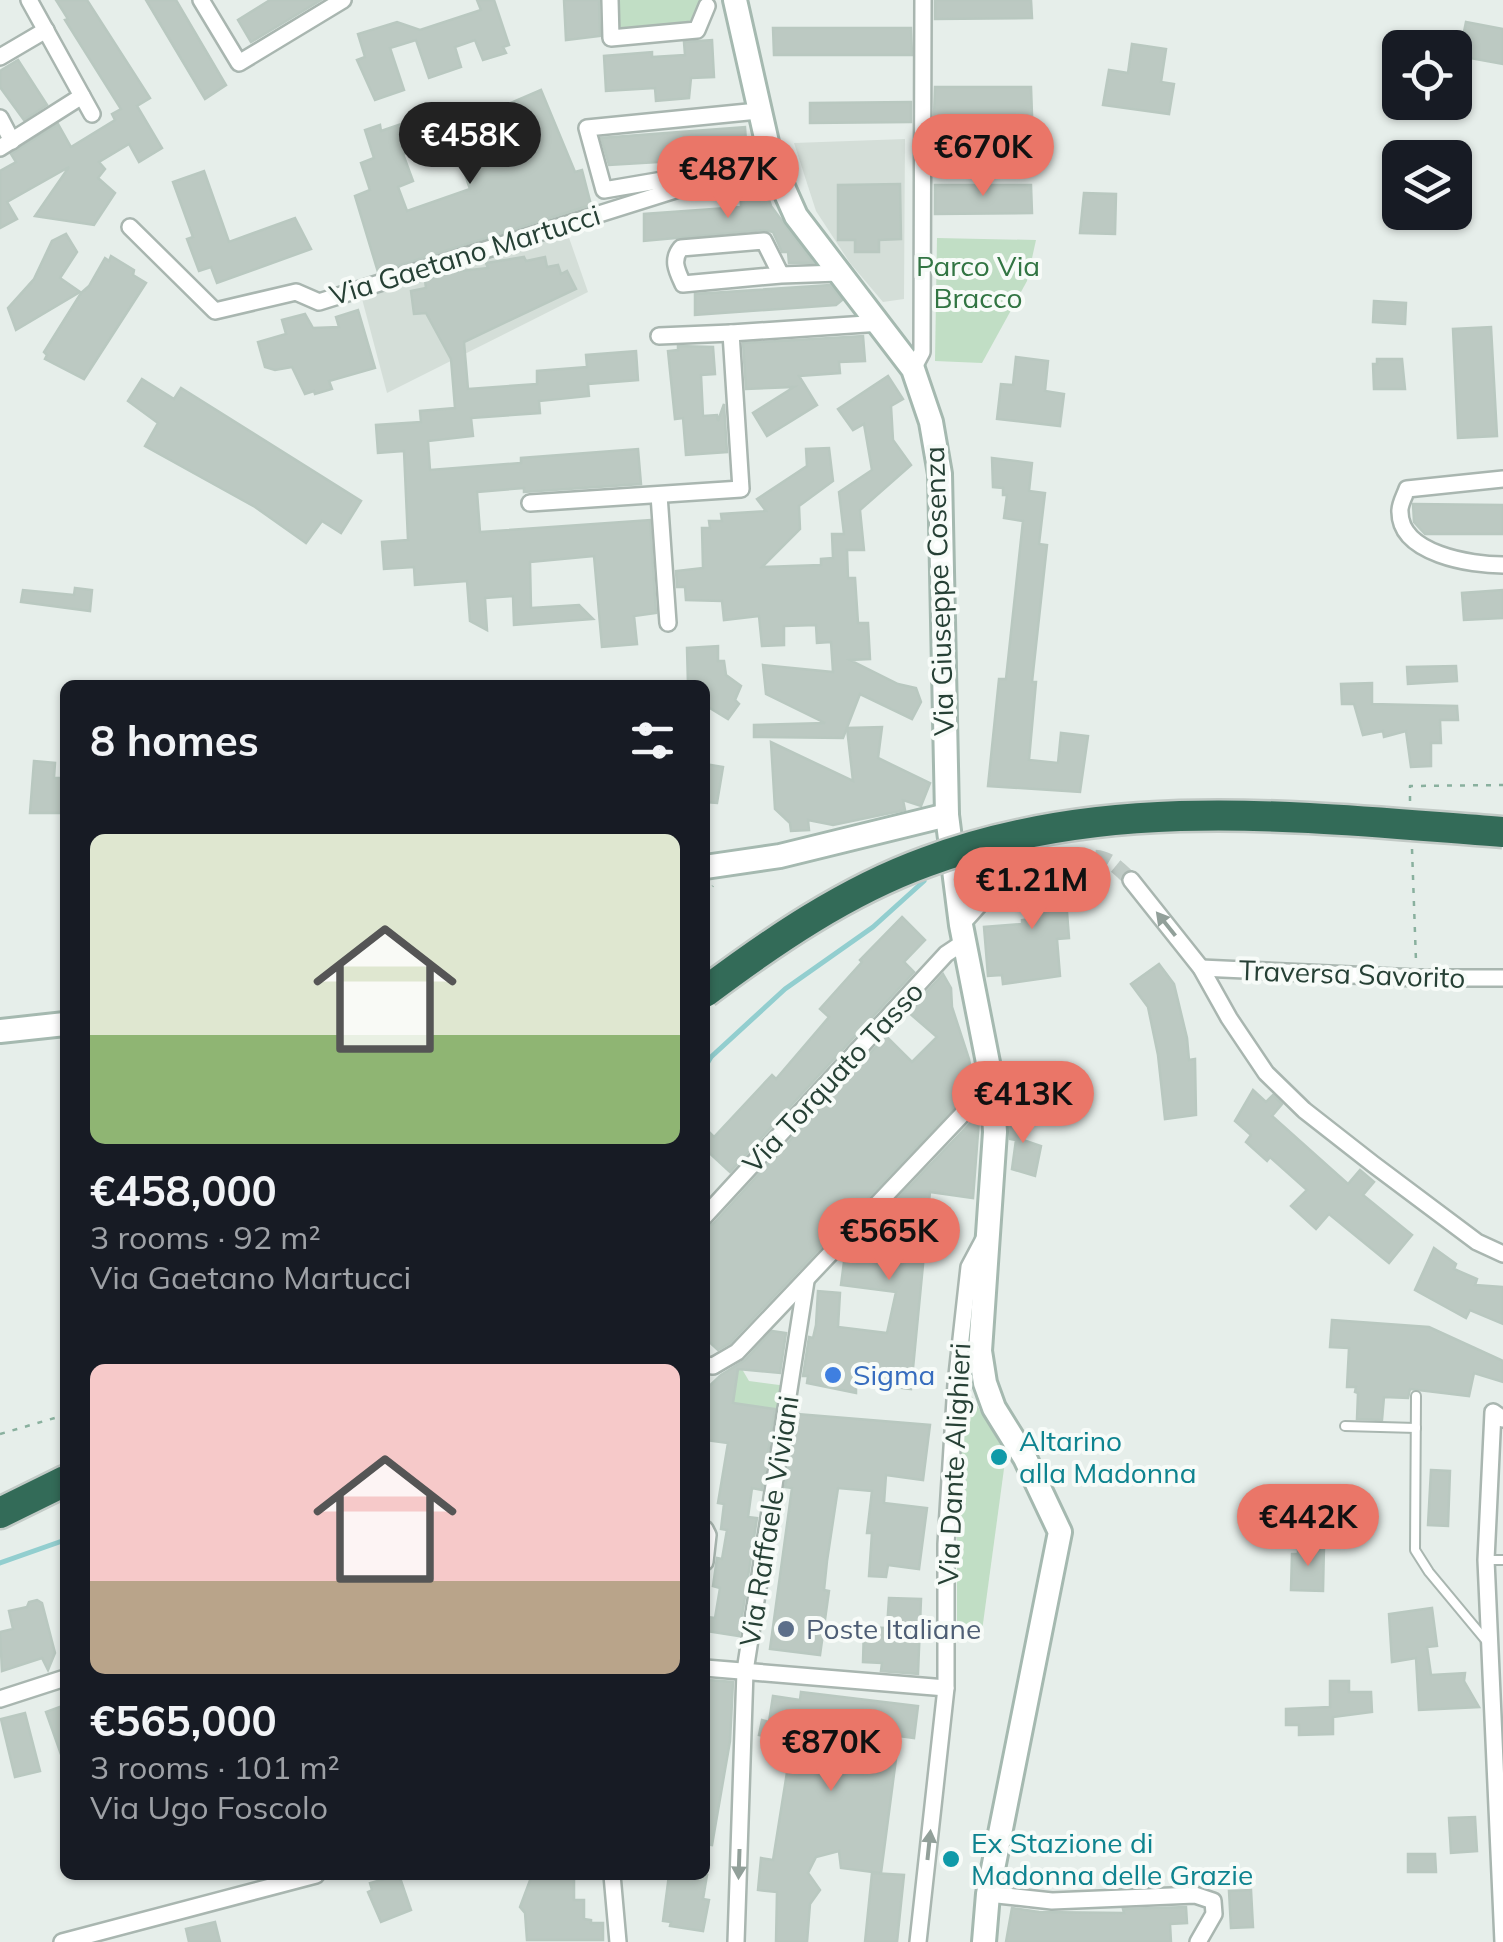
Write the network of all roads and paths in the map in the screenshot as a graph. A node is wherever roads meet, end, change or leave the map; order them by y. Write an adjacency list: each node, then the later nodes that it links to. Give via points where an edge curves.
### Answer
1 (29, 0): 8 (street)
2 (201, 0): 3 (street, via 239,63)
3 (342, 0)
4 (610, 0): 7 (street, via 612,38 697,30)
5 (922, 0): 23 (street, via 922,352)
6 (735, 1): 7 (street); 11 (main road, Via Giuseppe Cosenza)
7 (705, 3)
8 (46, 30): 9 (street); 10 (street)
9 (0, 57)
10 (82, 96): 12 (street); 14 (street)
11 (758, 111): 15 (main road, Via Giuseppe Cosenza); 16 (street, via 587,128 604,190)
12 (92, 114)
13 (0, 118): 14 (street)
14 (6, 144)
15 (771, 160): 17 (street, Via Gaetano Martucci, via 319,302 296,292 215,311); 18 (main road, Via Giuseppe Cosenza, via 796,216)
16 (698, 174)
17 (130, 228)
18 (839, 272): 19 (street); 20 (main road, Via Giuseppe Cosenza)
19 (780, 276): 19 (street, via 683,284 676,254 682,248 764,241)
20 (881, 324): 21 (street); 23 (main road, Via Giuseppe Cosenza)
21 (731, 333): 22 (street); 25 (street, via 741,490)
22 (659, 336)
23 (913, 369): 31 (main road, Via Giuseppe Cosenza, via 940,474)
24 (1503, 479): 27 (street, via 1406,489 1400,512 1406,532 1434,555)
25 (660, 495): 26 (street); 28 (street)
26 (530, 503)
27 (1503, 565)
28 (668, 623)
29 (1503, 785): 30 (path, via 1410,786)
30 (1410, 806)
31 (948, 815): 35 (main road); 37 (main road, Via Giuseppe Cosenza)
32 (1503, 832): 41 (highway, bridge, via 1239,814 1064,824 924,862 862,890)
33 (1412, 844): 39 (path)
34 (1072, 858): 37 (street, Via Torquato Tasso, via 1036,863 988,895)
35 (710, 866)
36 (1131, 880): 38 (street, one-way to 36)
37 (962, 933): 44 (main road, Via Giuseppe Cosenza); 45 (street, Via Torquato Tasso)
38 (1201, 968): 39 (street, Traversa Savorito); 47 (street, via 1266,1073 1304,1110 1477,1242)
39 (1416, 978): 40 (street, Traversa Savorito)
40 (1503, 978)
41 (710, 988)
42 (60, 1024): 43 (main road)
43 (0, 1030)
44 (992, 1083): 46 (main road, Via Giuseppe Cosenza); 48 (street)
45 (710, 1211)
46 (989, 1229): 64 (street, Via Dante Alighieri, via 969,1267 956,1384); 68 (main road, Via Giuseppe Cosenza, via 980,1351 985,1383 1060,1532)
47 (1503, 1254)
48 (806, 1282): 49 (street, via 737,1352); 62 (street, Via Raffaele Viviani)
49 (710, 1368)
50 (1416, 1396): 54 (lane)
51 (60, 1416): 55 (path)
52 (1503, 1419): 58 (street, via 1492,1412)
53 (1345, 1426): 54 (lane)
54 (1416, 1428): 60 (lane, via 1415,1550)
55 (0, 1434)
56 (60, 1484): 57 (highway)
57 (0, 1514)
58 (1486, 1560): 59 (lane); 60 (street)
59 (1503, 1560)
60 (1488, 1643): 69 (street)
61 (710, 1668): 62 (street)
62 (745, 1671): 64 (street); 72 (street, Via Raffaele Viviani, one-way to 72)
63 (60, 1680): 65 (street)
64 (946, 1688): 73 (street, Via Dante Alighieri, one-way to 64)
65 (0, 1699)
66 (297, 1880): 70 (street)
67 (612, 1880): 71 (street)
68 (988, 1894): 74 (main road, Via Giuseppe Cosenza); 75 (street, via 1052,1900 1195,1895 1212,1901 1214,1914)
69 (1502, 1897): 76 (street)
70 (62, 1942)
71 (618, 1942)
72 (736, 1942)
73 (918, 1942)
74 (984, 1942)
75 (1198, 1942)
76 (1503, 1942)

